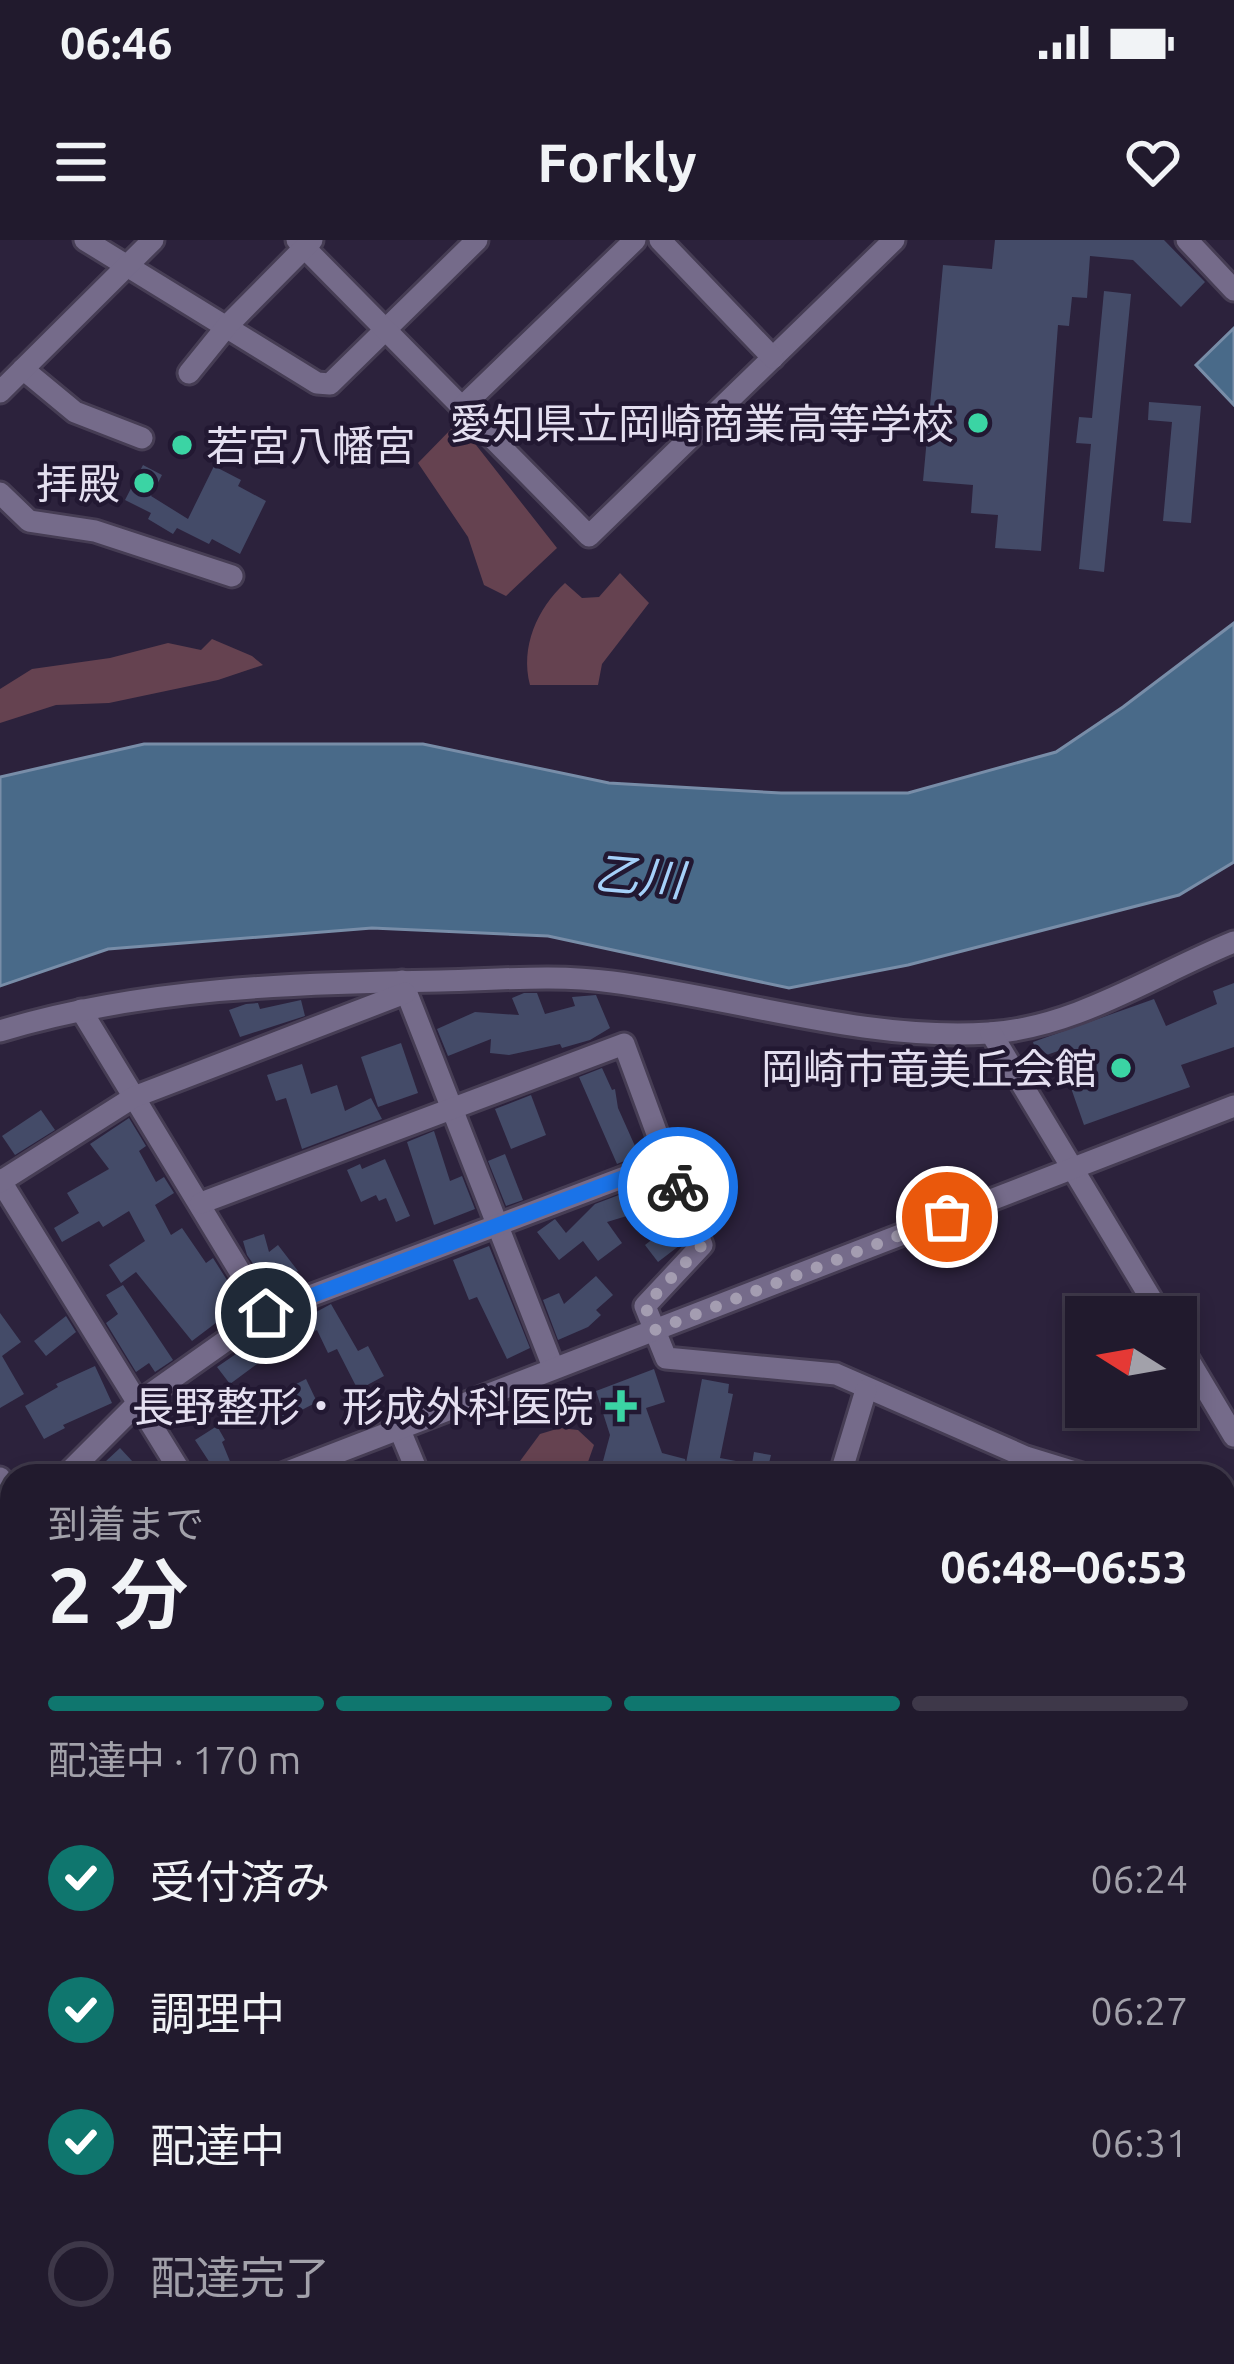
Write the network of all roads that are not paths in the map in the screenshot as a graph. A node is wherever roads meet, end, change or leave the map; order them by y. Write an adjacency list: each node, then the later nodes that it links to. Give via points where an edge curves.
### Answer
1 (85, 240): 9 (street)
2 (154, 240): 9 (street)
3 (477, 240): 12 (street)
4 (635, 240): 17 (street)
5 (660, 240): 13 (street)
6 (894, 240): 13 (street)
7 (1187, 240): 10 (street)
8 (305, 243): 11 (street); 12 (street)
9 (128, 266): 11 (street); 14 (street)
10 (1234, 290)
11 (227, 326): 12 (street, via 330,384); 15 (street)
12 (383, 330): 17 (street)
13 (773, 358): 17 (street, via 590,536)
14 (23, 369): 16 (street); 18 (street, via 75,412)
15 (189, 373)
16 (0, 392)
17 (461, 408)
18 (142, 438)
19 (0, 493): 20 (street, via 28,521 95,531)
20 (232, 576)
21 (1234, 942): 25 (street, via 1098,1004)
22 (404, 987): 23 (street, via 245,989); 25 (street, via 588,980 891,1030); 26 (street); 28 (street)
23 (81, 1010): 24 (street); 26 (street)
24 (0, 1030)
25 (991, 1033): 30 (street)
26 (134, 1096): 31 (street); 32 (street)
27 (1234, 1106): 30 (street)
28 (453, 1109): 29 (street, via 624,1044); 32 (street); 33 (street)
29 (667, 1161): 33 (street); 36 (street, via 702,1245 645,1306)
30 (1072, 1168): 34 (street); 36 (street)
31 (0, 1182): 40 (street)
32 (200, 1203): 35 (street)
33 (498, 1225): 35 (street); 37 (street)
34 (1149, 1296)
35 (266, 1313): 40 (street)
36 (655, 1330): 37 (street); 39 (street, via 666,1358 836,1374)
37 (553, 1367): 42 (street)
38 (1197, 1372): 41 (street)
39 (866, 1390): 47 (street); 48 (street)
40 (139, 1402): 43 (street); 44 (street)
41 (1231, 1425)
42 (399, 1428): 45 (street); 46 (street)
43 (77, 1464)
44 (176, 1464)
45 (308, 1464)
46 (414, 1464)
47 (844, 1464)
48 (1049, 1464)

